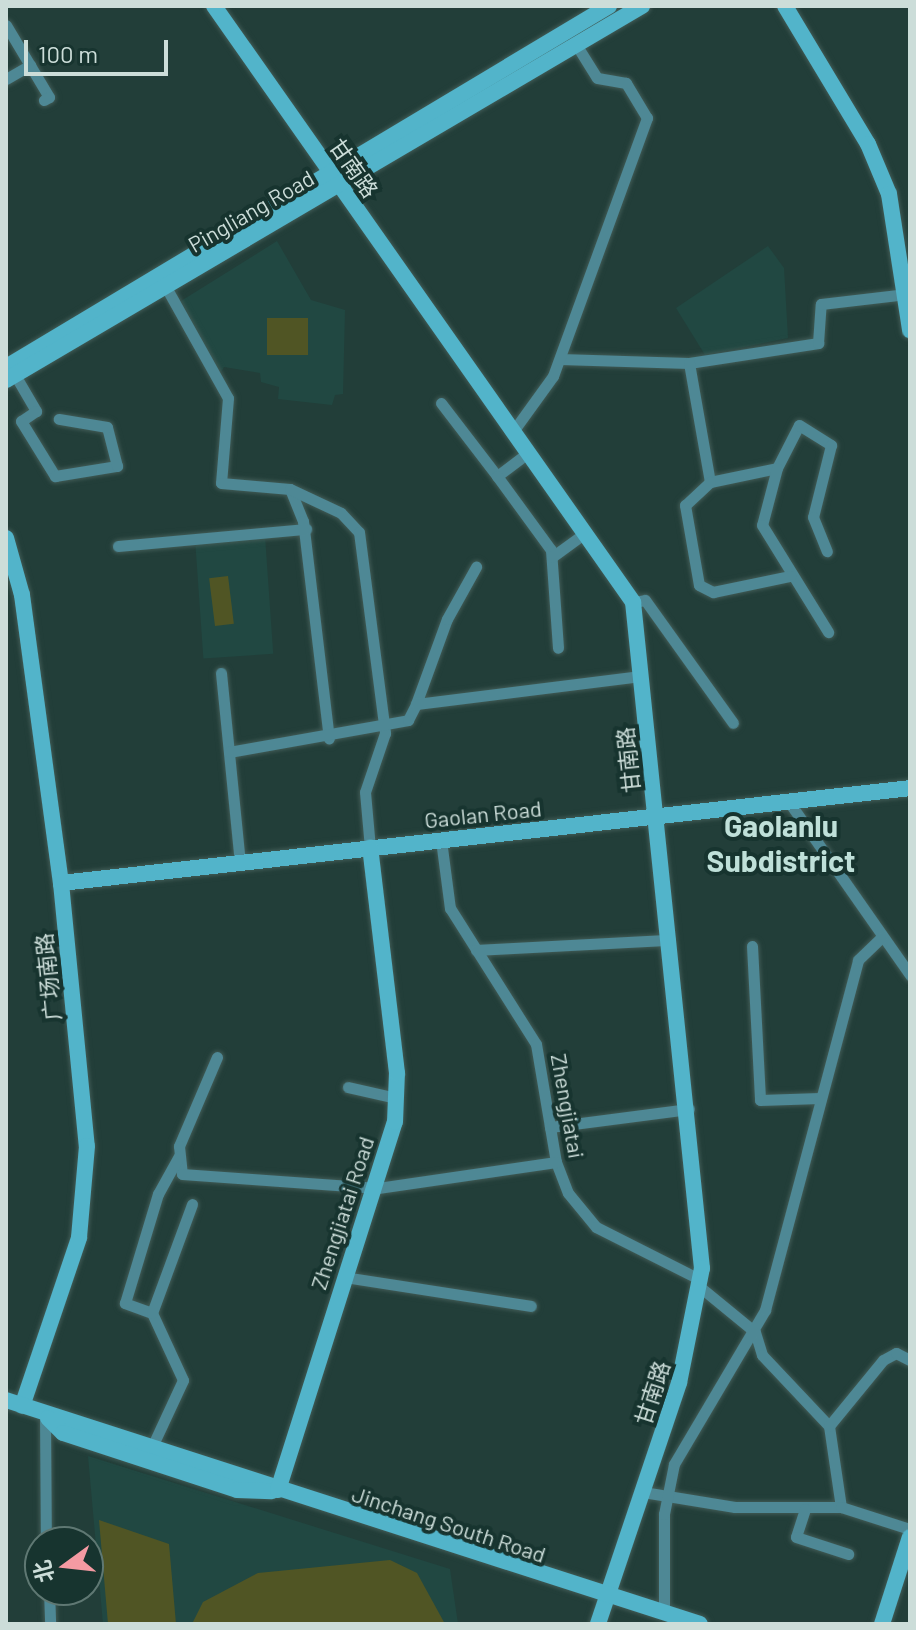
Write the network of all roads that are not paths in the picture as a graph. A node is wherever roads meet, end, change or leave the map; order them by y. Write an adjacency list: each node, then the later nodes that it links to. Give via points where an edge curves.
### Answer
1 (214, 6): 10 (street, 甘南路)
2 (609, 6): 10 (street, Pingliang Road)
3 (642, 6): 6 (street, Pingliang Road)
4 (785, 6): 12 (street, via 868,144 889,194)
5 (6, 25): 7 (street)
6 (576, 45): 10 (street, Pingliang Road); 14 (street, via 597,78 626,83 647,118)
7 (30, 65): 8 (street); 9 (street, via 49,97)
8 (6, 79)
9 (44, 100)
10 (336, 179): 11 (street, Pingliang Road); 19 (street, 甘南路)
11 (163, 281): 16 (street, Pingliang Road); 24 (street, via 228,398 221,483)
12 (906, 294): 13 (street); 15 (street, via 821,304 818,343)
13 (910, 330)
14 (560, 359): 15 (street); 19 (street)
15 (689, 363): 23 (street)
16 (9, 374): 18 (street, via 36,411 21,421 55,476 117,466 107,427)
17 (441, 403): 22 (street)
18 (59, 419)
19 (514, 430): 20 (street, 甘南路)
20 (529, 452): 22 (street); 26 (street, 甘南路)
21 (777, 468): 23 (street); 29 (street, via 799,425 831,445 813,517); 32 (street, via 762,525)
22 (497, 476): 30 (street)
23 (710, 482): 32 (street, via 685,505 699,585 713,592)
24 (290, 489): 25 (street); 39 (street, via 341,513 359,532)
25 (306, 529): 28 (street); 41 (street)
26 (585, 533): 30 (street); 33 (street, 甘南路)
27 (6, 538): 49 (street, 广场南路, via 22,595)
28 (118, 546)
29 (827, 551)
30 (552, 557): 35 (street)
31 (476, 567): 38 (street, via 447,619)
32 (790, 576): 34 (street)
33 (633, 602): 37 (street, 甘南路); 40 (street, via 645,600)
34 (828, 632)
35 (558, 648)
36 (221, 673): 42 (street)
37 (641, 676): 38 (street); 45 (street, 甘南路)
38 (416, 704): 39 (street, via 408,720)
39 (385, 722): 41 (street); 47 (street, via 385,743 365,792)
40 (733, 723)
41 (329, 738): 42 (street)
42 (229, 752): 48 (street)
43 (910, 788): 44 (street, Gaolan Road)
44 (789, 802): 45 (street, Gaolan Road); 50 (street)
45 (656, 817): 46 (street, Gaolan Road); 51 (street, 甘南路)
46 (441, 840): 47 (street, Gaolan Road); 53 (street, Zhengjiatai, via 450,908)
47 (370, 848): 48 (street, Gaolan Road); 57 (street, Zhengjiatai Road)
48 (240, 863): 49 (street, Gaolan Road)
49 (61, 883): 71 (street, 广场南路, via 86,1188 79,1238)
50 (882, 937): 54 (street); 58 (street, via 858,960)
51 (670, 940): 53 (street); 59 (street, 甘南路)
52 (752, 946): 58 (street, via 760,1100)
53 (476, 950): 60 (street, Zhengjiatai, via 536,1044)
54 (910, 975)
55 (217, 1057): 61 (street)
56 (348, 1087): 57 (street)
57 (396, 1098): 63 (street, Zhengjiatai Road)
58 (820, 1098): 69 (street)
59 (689, 1109): 60 (street); 66 (street, 甘南路)
60 (550, 1127): 62 (street, Zhengjiatai)
61 (179, 1156): 63 (street, via 182,1174); 68 (street, via 158,1194 125,1303)
62 (556, 1162): 63 (street); 66 (street, Zhengjiatai, via 568,1193 596,1227)
63 (378, 1188): 65 (street, Zhengjiatai Road)
64 (192, 1204): 68 (street)
65 (344, 1277): 67 (street); 75 (street, Zhengjiatai Road)
66 (701, 1283): 69 (street, Zhengjiatai); 76 (street, 甘南路, via 679,1383)
67 (531, 1306)
68 (152, 1313): 74 (street, via 183,1380)
69 (755, 1332): 73 (street, via 762,1355); 77 (street, via 699,1416)
70 (910, 1360): 73 (street, via 896,1353 883,1360)
71 (14, 1403): 72 (street, Jinchang South Road)
72 (45, 1414): 74 (street, Jinchang South Road); 75 (street, Jinchang South Road, via 63,1433 237,1490); 80 (street)
73 (829, 1426): 78 (street)
74 (151, 1449): 75 (street, Jinchang South Road)
75 (278, 1490): 84 (street, Jinchang South Road)
76 (643, 1492): 77 (street); 84 (street, 甘南路)
77 (665, 1497): 79 (street); 85 (street)
78 (841, 1507): 79 (street); 81 (street)
79 (805, 1509): 83 (street, via 796,1537)
80 (46, 1526)
81 (910, 1529)
82 (910, 1537): 88 (street)
83 (848, 1554)
84 (608, 1597): 85 (street, Jinchang South Road); 86 (street, 甘南路)
85 (668, 1618): 87 (street, Jinchang South Road)
86 (598, 1624)
87 (700, 1624)
88 (882, 1624)

